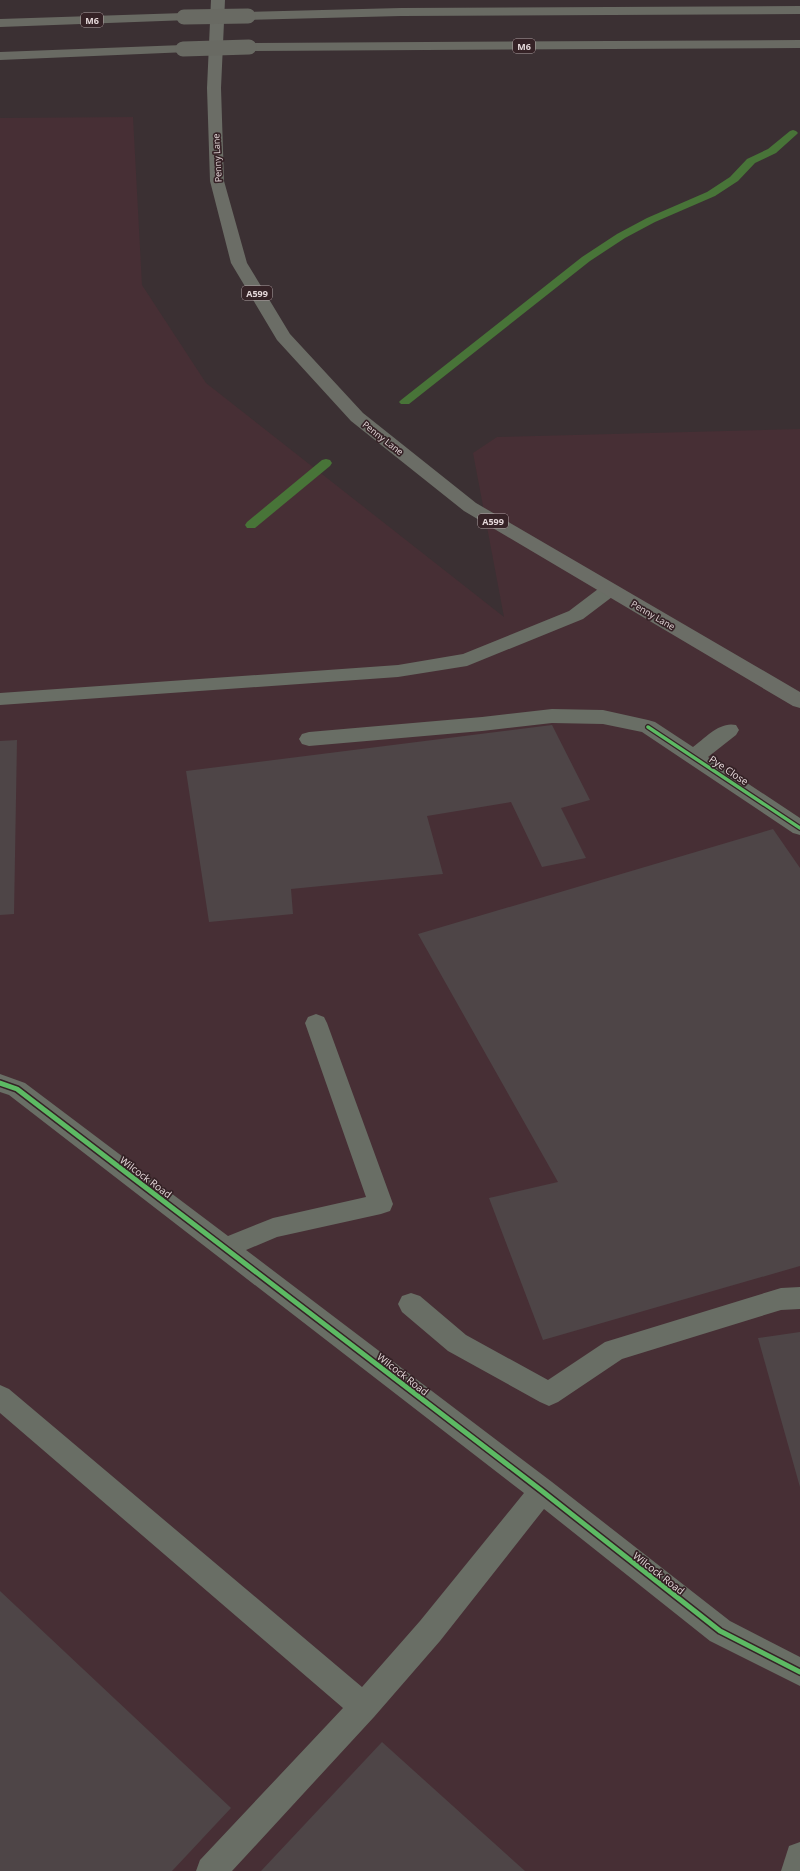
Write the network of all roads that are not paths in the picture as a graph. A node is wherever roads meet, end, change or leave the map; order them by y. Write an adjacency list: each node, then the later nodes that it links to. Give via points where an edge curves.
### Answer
1 (218, 0): 10 (main road, Penny Lane / A599, via 214,88 217,181 239,263 283,337 356,417 470,507)
2 (608, 0): 4 (highway)
3 (800, 10): 4 (highway, M6)
4 (401, 12): 5 (highway, M6, bridge)
5 (0, 23)
6 (800, 44): 7 (highway, M6)
7 (722, 45): 8 (highway); 9 (highway, M6, bridge, via 249,47)
8 (800, 50)
9 (0, 56)
10 (609, 590): 11 (street, via 576,615 467,660 398,671); 12 (main road, Penny Lane / A599)
11 (0, 699)
12 (800, 701)
13 (728, 730): 15 (street)
14 (309, 740): 15 (street, Pye Close, via 552,716 603,717 648,727)
15 (694, 757): 16 (street, Pye Close)
16 (800, 828)
17 (316, 1023): 19 (street, via 381,1204 273,1228)
18 (0, 1084): 19 (street, Wilcock Road, via 17,1089)
19 (226, 1248): 23 (street, Wilcock Road)
20 (800, 1298): 21 (street, via 781,1300 614,1350 549,1394 457,1343)
21 (411, 1304)
22 (0, 1397): 25 (street)
23 (542, 1491): 24 (street, Wilcock Road, via 720,1631); 25 (street, via 430,1631)
24 (800, 1672)
25 (364, 1707): 27 (street)
26 (800, 1856): 28 (street)
27 (211, 1871)
28 (796, 1871)

